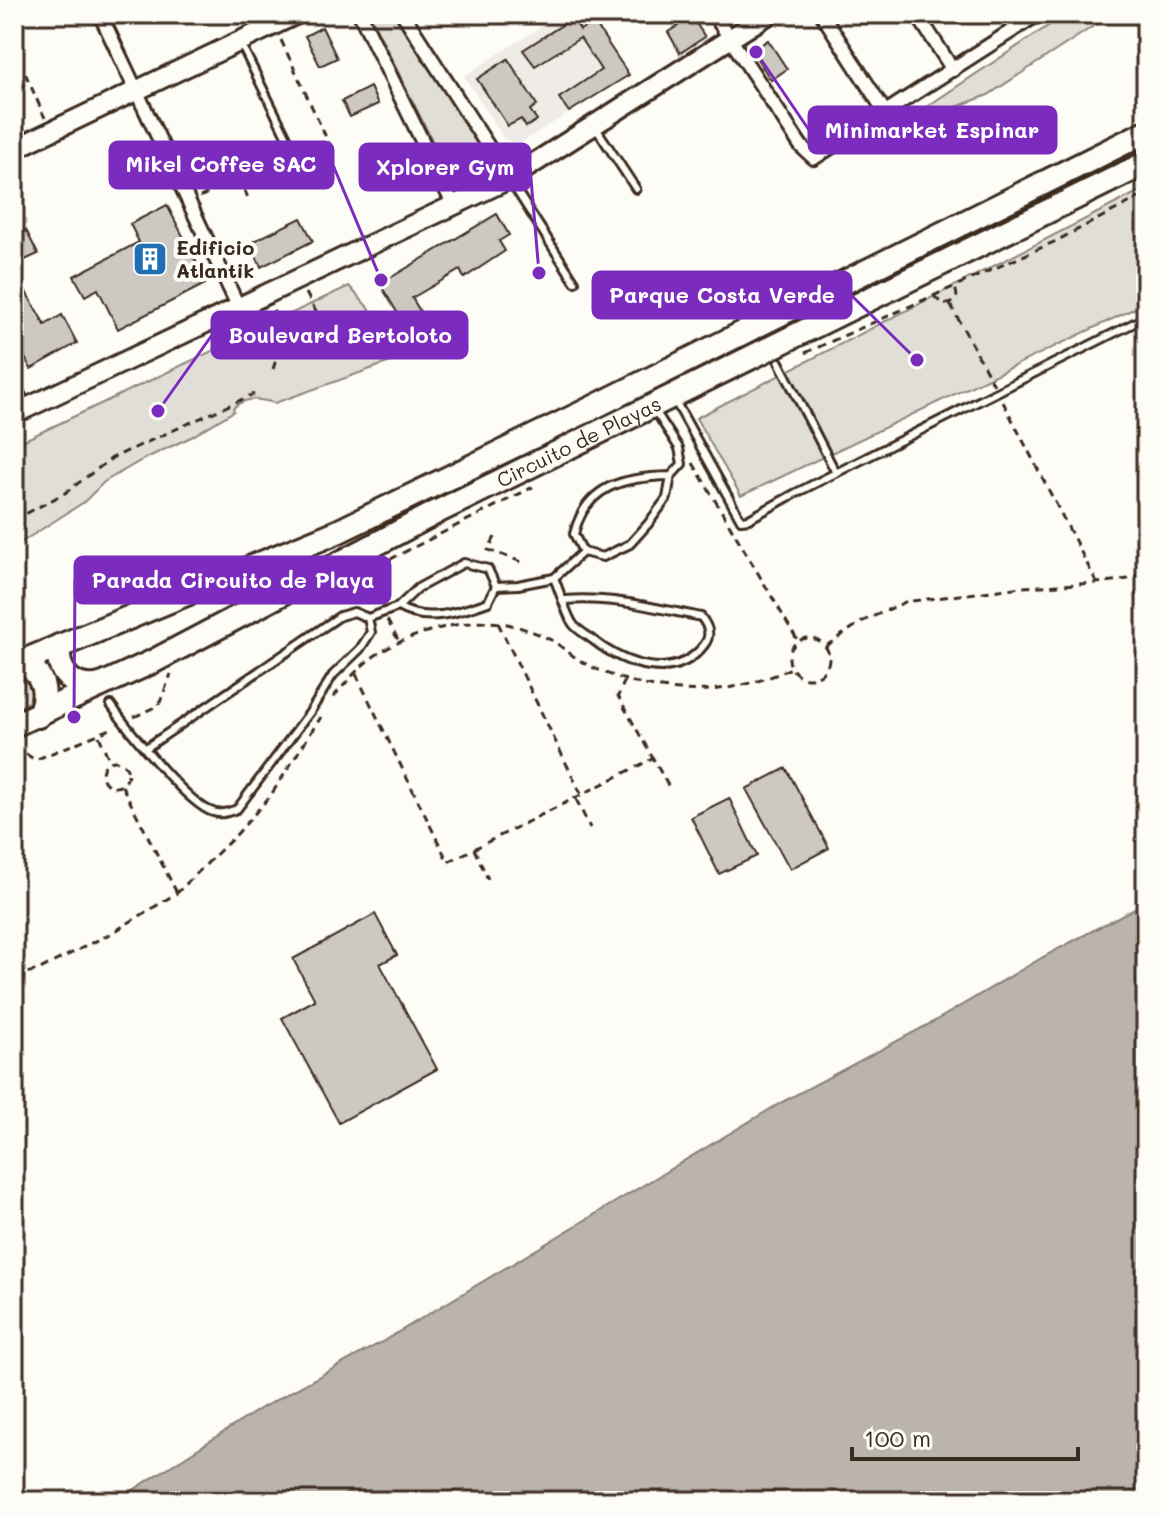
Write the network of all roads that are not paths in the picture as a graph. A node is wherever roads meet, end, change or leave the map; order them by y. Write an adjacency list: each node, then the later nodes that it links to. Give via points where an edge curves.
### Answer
1 (100, 14): 13 (street)
2 (360, 14): 22 (street)
3 (403, 14): 20 (street)
4 (714, 14): 10 (street)
5 (769, 14): 10 (main road)
6 (822, 14): 14 (street)
7 (917, 14): 12 (street)
8 (1034, 15): 12 (street)
9 (284, 18): 11 (main road)
10 (730, 39): 14 (street, via 810,157); 15 (main road)
11 (240, 41): 13 (main road); 18 (lane)
12 (953, 70): 14 (street)
13 (137, 91): 17 (main road); 24 (street)
14 (885, 112)
15 (594, 125): 20 (main road); 21 (lane)
16 (1146, 132): 39 (highway, Circuito de Playas, via 350,525)
17 (14, 149)
18 (295, 154)
19 (1146, 163): 28 (highway, Circuito de Playas)
20 (509, 179): 22 (main road); 23 (lane)
21 (636, 189)
22 (454, 206): 24 (main road)
23 (575, 282)
24 (238, 306): 30 (main road)
25 (1146, 317): 31 (lane)
26 (779, 362): 31 (lane)
27 (14, 387): 30 (street)
28 (673, 396): 29 (highway, Circuito de Playas); 31 (lane, via 741,520)
29 (652, 406): 32 (lane, via 679,448 682,464); 41 (highway, Circuito de Playas, via 154,661)
30 (19, 411)
31 (836, 473)
32 (671, 476): 33 (lane, via 667,498 630,544 603,557); 33 (lane, via 624,481 597,493 579,513 574,534)
33 (583, 552): 34 (lane)
34 (554, 578): 35 (lane); 36 (lane)
35 (496, 586): 37 (lane, via 488,602 466,610 435,616); 37 (lane, via 488,569 464,563 418,588)
36 (565, 600): 36 (lane, via 573,624 633,663 666,667 694,659 708,640 701,617 631,602)
37 (398, 607): 38 (lane)
38 (368, 618): 44 (lane, via 354,612 340,616); 44 (lane, via 371,632 360,649 333,675 237,809 210,812)
39 (59, 646): 40 (highway, Circuito de Playas); 41 (highway, via 61,669 69,679)
40 (18, 663): 42 (highway, via 34,668 41,678 44,704)
41 (107, 694): 42 (highway, Circuito de Playas); 44 (lane)
42 (38, 716): 43 (highway, Circuito de Playas)
43 (14, 725)
44 (146, 748)

